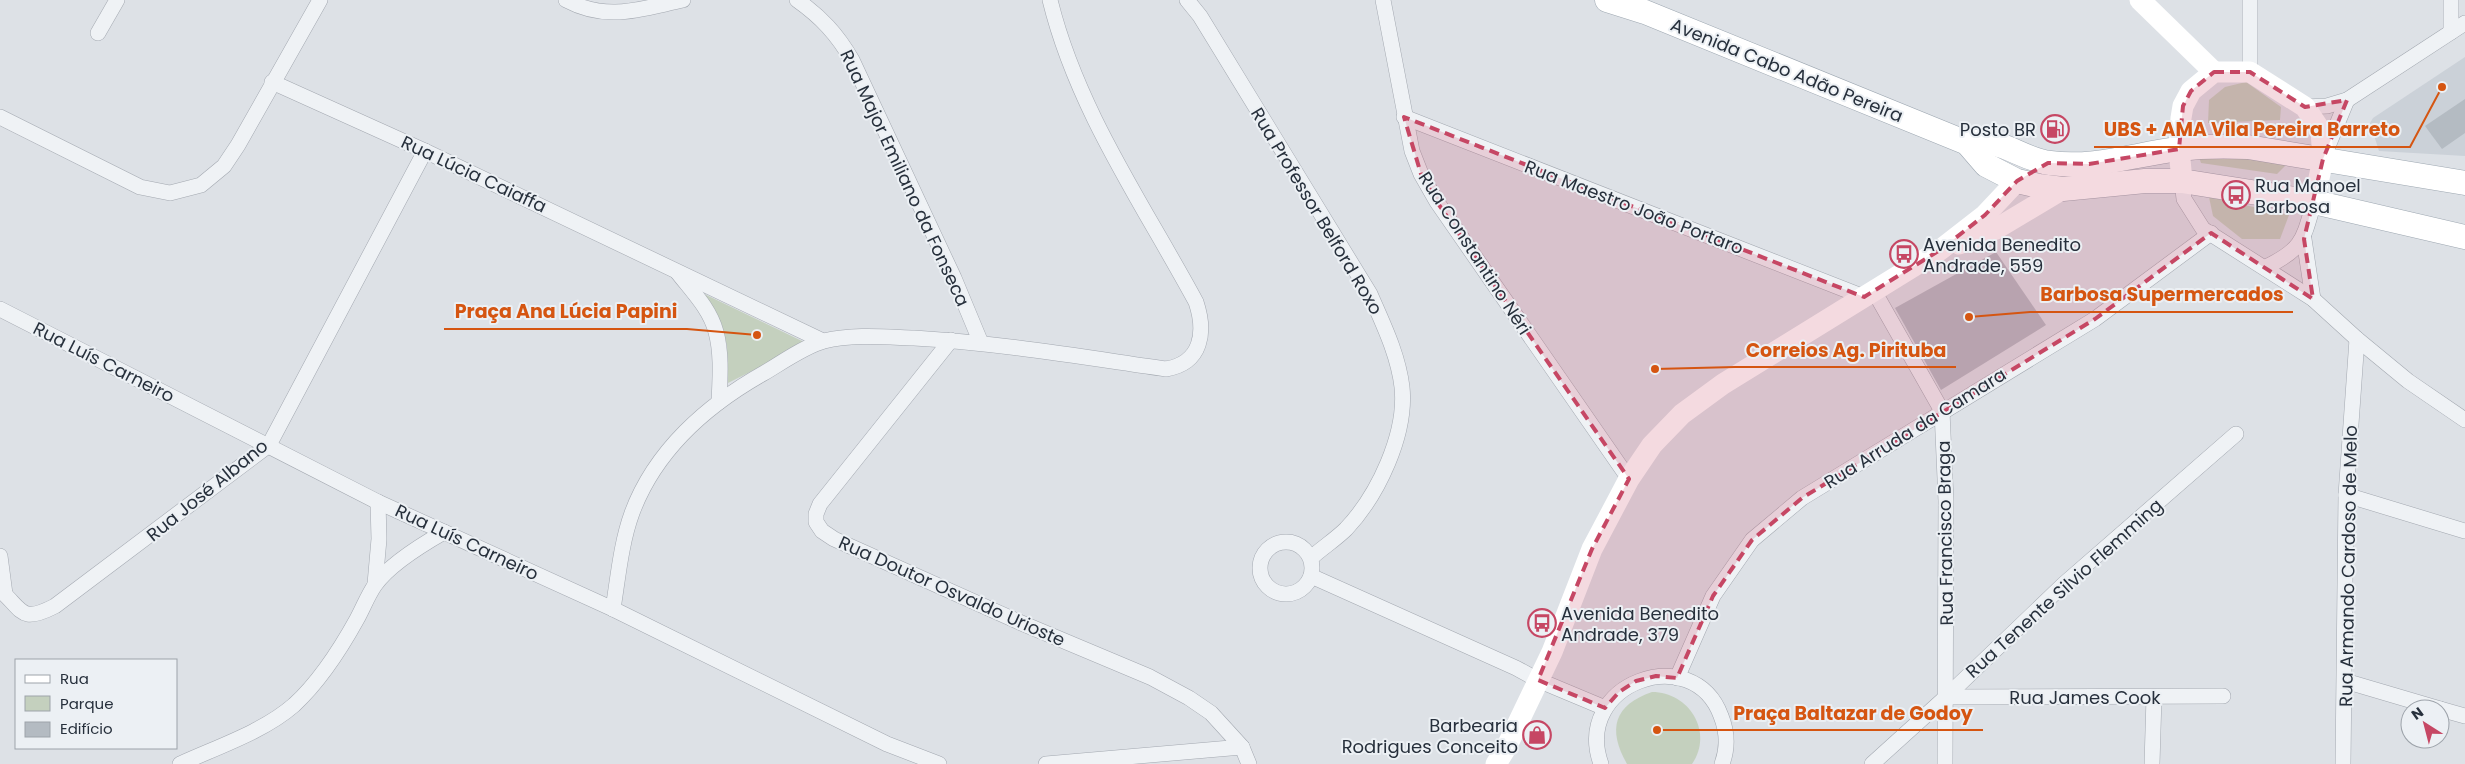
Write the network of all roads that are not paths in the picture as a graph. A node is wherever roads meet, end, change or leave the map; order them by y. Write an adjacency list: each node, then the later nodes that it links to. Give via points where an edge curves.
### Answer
1 (117, 0): 15 (street)
2 (320, 0): 18 (street)
3 (566, 0): 4 (street, via 603,13 626,12)
4 (683, 0)
5 (797, 0): 45 (street, Rua Major Emiliano da Fonseca, via 818,14 836,33 852,60)
6 (1050, 0): 45 (street, via 1058,32 1089,110 1196,302 1202,320 1201,334 1189,360 1178,367 1166,369)
7 (1187, 0): 57 (street, Rua Professor Belford Roxo, via 1200,16 1370,294 1392,342 1402,388 1399,429 1388,463 1366,503 1346,529)
8 (1383, 0): 22 (street, Rua Constantino Néri)
9 (1607, 0): 23 (main road, Avenida Cabo Adão Pereira, via 1644,12)
10 (2140, 0): 16 (main road)
11 (2250, 0): 17 (street)
12 (2451, 0): 14 (street)
13 (2465, 23): 14 (street)
14 (2451, 32): 19 (street)
15 (98, 33)
16 (2214, 72): 17 (main road); 24 (main road, via 2191,91 2183,106)
17 (2250, 72): 20 (main road)
18 (272, 82): 21 (street, via 224,166 201,185 170,193 140,187); 25 (street, Rua Lúcia Caiaffa)
19 (2347, 100): 20 (street, via 2327,106); 26 (street)
20 (2305, 107): 26 (main road, via 2321,131)
21 (0, 117)
22 (1404, 117): 39 (street, Rua Maestro João Portaro); 51 (street, Rua Constantino Néri, via 1412,152 1437,202)
23 (1967, 143): 27 (main road, Avenida Cabo Adão Pereira, via 1987,141); 28 (main road, Avenida Cabo Adão Pereira, via 1986,165)
24 (2179, 148): 26 (main road, via 2248,147); 27 (main road, via 2089,164); 29 (main road)
25 (425, 150): 38 (street, Rua Lúcia Caiaffa); 50 (street, Rua José Albano)
26 (2323, 159): 30 (main road); 32 (main road)
27 (2048, 163): 28 (main road)
28 (2017, 181): 31 (main road, Avenida Cabo Adão Pereira); 36 (main road, via 1985,215)
29 (2182, 181): 31 (main road, Avenida Cabo Adão Pereira); 32 (main road, Avenida Cabo Adão Pereira); 33 (street, via 2189,210)
30 (2465, 184)
31 (2063, 189): 36 (main road, via 1981,236)
32 (2314, 202): 34 (main road, Avenida Cabo Adão Pereira); 35 (street)
33 (2211, 233): 37 (street); 47 (street, Rua Arruda da Camara, via 2096,318)
34 (2465, 237)
35 (2304, 239): 37 (street, via 2289,255); 40 (street)
36 (1940, 250): 39 (main road)
37 (2266, 267): 40 (street)
38 (675, 268): 44 (street, Rua Lúcia Caiaffa); 46 (street, Rua Lúcia Caiaffa, via 706,310 716,330 720,352)
39 (1869, 294): 47 (street, Rua Francisco Braga); 51 (main road, via 1723,384 1682,414 1652,445)
40 (2313, 299): 42 (street)
41 (0, 309): 50 (street, Rua Luís Carneiro)
42 (2357, 339): 48 (street, via 2408,381); 52 (street, Rua Armando Cardoso de Melo)
43 (951, 340): 44 (street, via 872,336); 45 (street); 72 (street, Rua Doutor Osvaldo Urioste, via 820,504 816,522 822,531 1018,622 1150,677 1211,713)
44 (823, 341): 46 (street)
45 (981, 343)
46 (719, 402): 61 (street, via 680,437 651,472 632,514 620,559)
47 (1942, 410): 62 (street, Rua Arruda da Camara, via 1802,498 1752,540 1712,596); 66 (street, Rua Francisco Braga, via 1946,501)
48 (2465, 420)
49 (2236, 434): 66 (street, Rua Tenente Silvio Flemming, via 2064,584)
50 (269, 445): 53 (street, Rua Luís Carneiro); 60 (street, Rua José Albano, via 54,606 39,614 26,614)
51 (1629, 479): 63 (main road, via 1592,549)
52 (2346, 495): 54 (street); 64 (street, Rua Armando Cardoso de Melo)
53 (378, 502): 55 (street, Rua Luís Carneiro); 59 (street)
54 (2465, 531)
55 (444, 532): 59 (street); 61 (street, Rua Luís Carneiro)
56 (0, 556): 60 (street)
57 (1311, 558): 58 (street); 58 (street, via 1299,544 1281,541 1266,550 1259,567 1265,584 1281,594 1299,590)
58 (1311, 576): 63 (street)
59 (375, 584): 73 (street, via 334,655 294,704 275,719)
60 (2, 592)
61 (613, 609): 74 (street, Rua Luís Carneiro, via 887,744)
62 (1676, 678): 69 (street, via 1656,676 1636,681 1618,692); 79 (street, via 1696,685 1719,710 1727,744)
63 (1538, 680): 69 (street); 77 (main road)
64 (2345, 681): 68 (street); 83 (street, Rua Armando Cardoso de Melo)
65 (2223, 696): 67 (street, Rua James Cook)
66 (1946, 697): 67 (street, Rua James Cook); 80 (street, Rua Tenente Silvio Flemming); 81 (street, Rua Francisco Braga)
67 (2154, 697): 82 (street)
68 (2406, 699)
69 (1605, 708): 78 (street, via 1597,729 1597,752)
70 (2450, 712): 71 (street)
71 (2465, 716)
72 (1242, 747): 75 (street); 76 (street, Rua Doutor Osvaldo Urioste)
73 (180, 764)
74 (939, 764)
75 (1046, 764)
76 (1249, 764)
77 (1496, 764)
78 (1601, 764)
79 (1722, 764)
80 (1872, 764)
81 (1945, 764)
82 (2152, 764)
83 (2343, 764)

